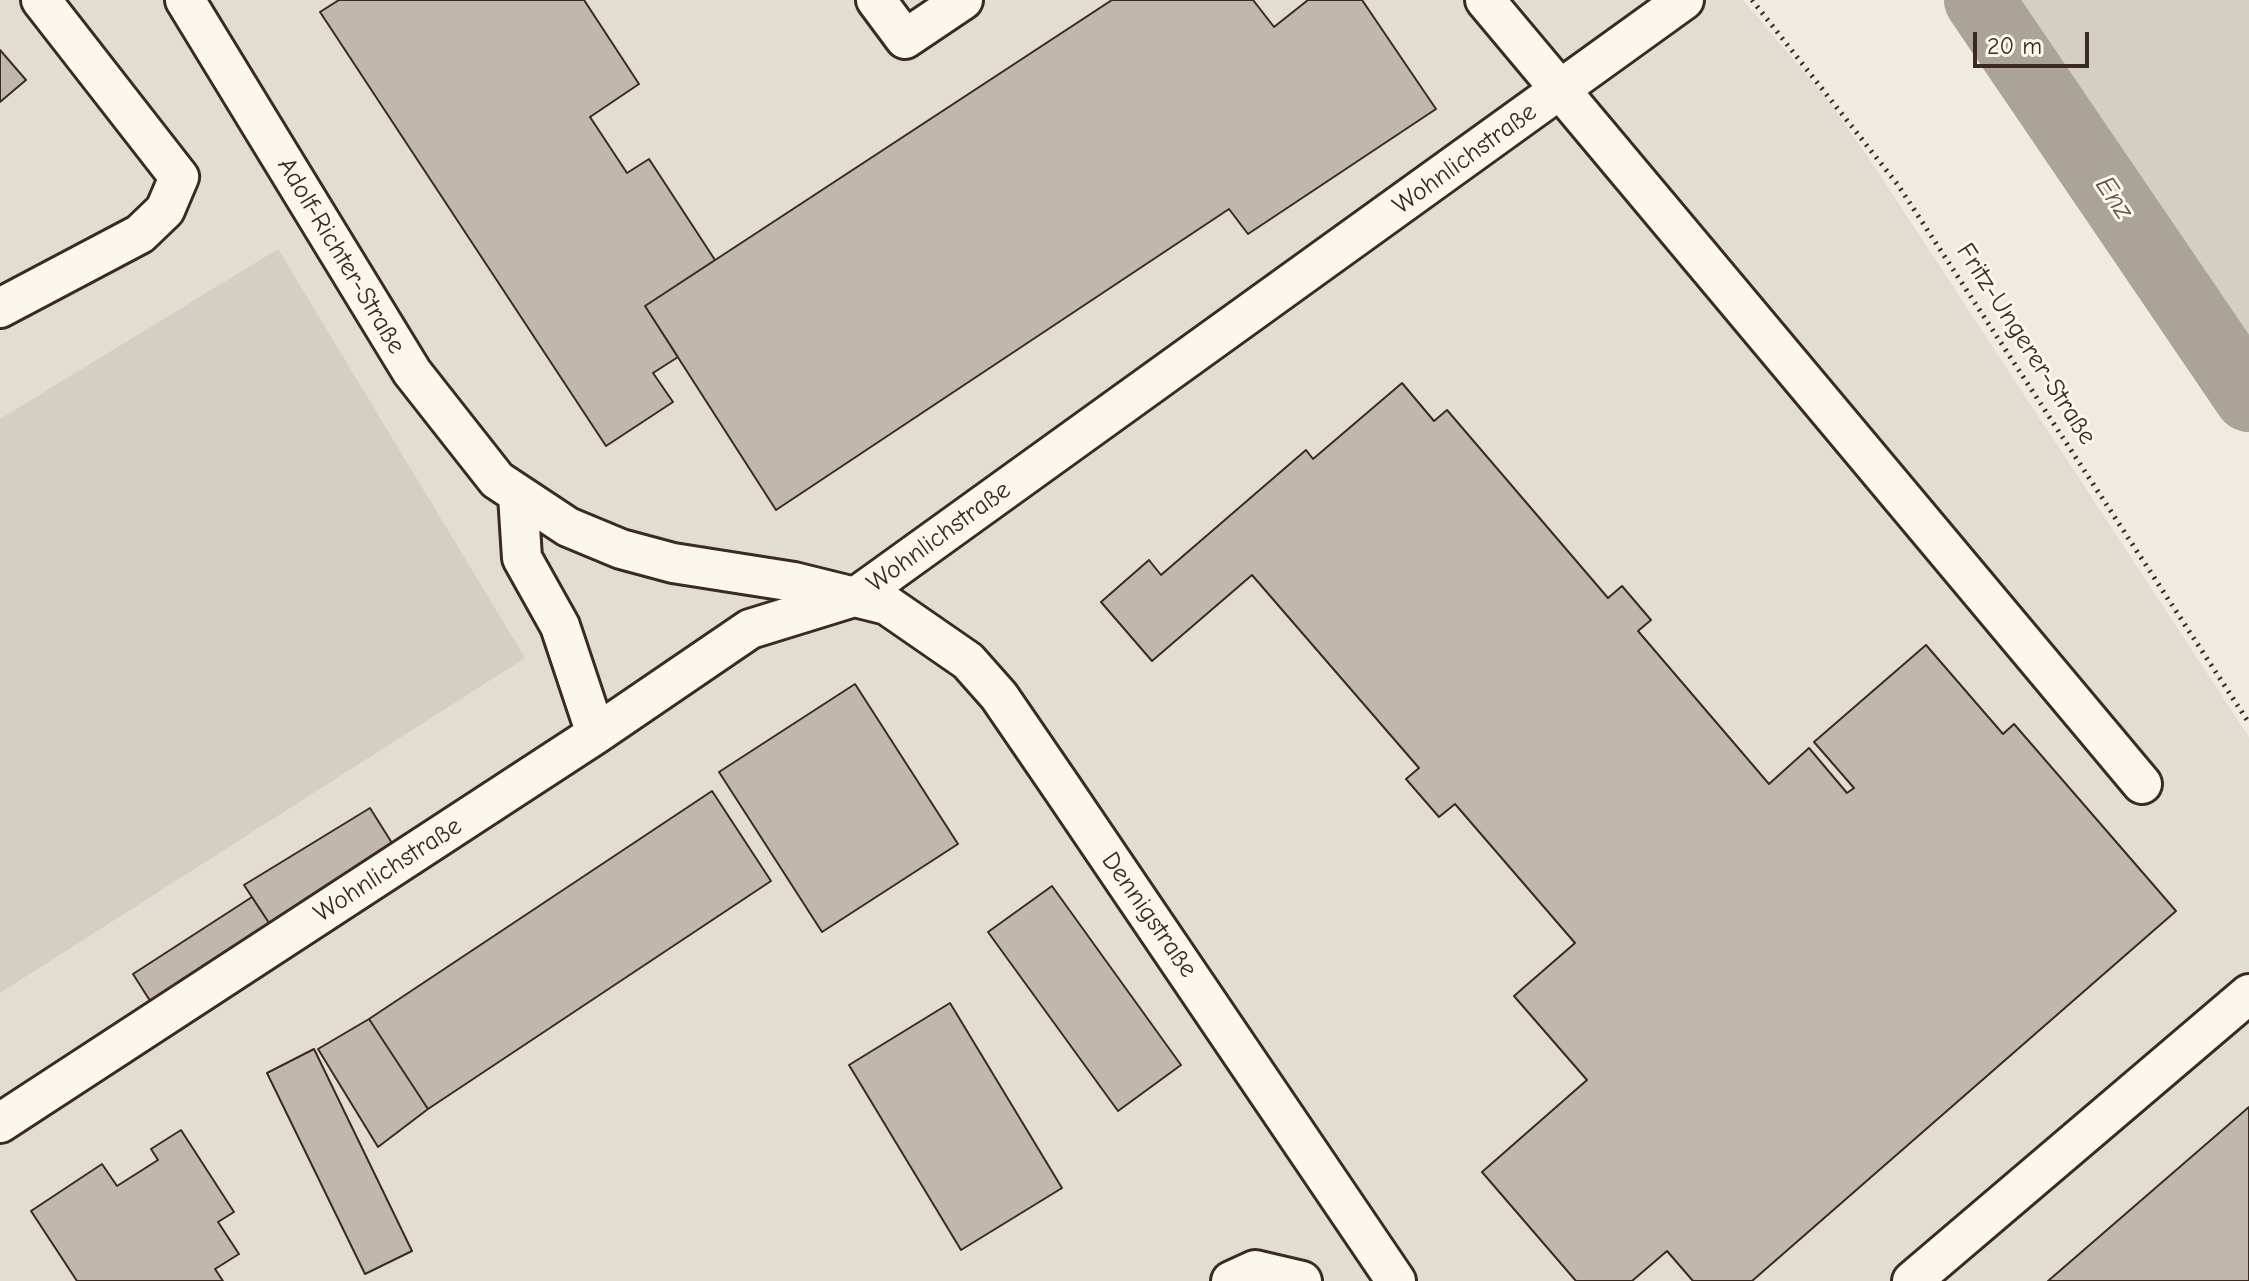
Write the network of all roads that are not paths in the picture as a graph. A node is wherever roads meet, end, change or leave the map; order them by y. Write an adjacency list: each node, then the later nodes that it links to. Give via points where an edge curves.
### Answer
1 (41, 0): 8 (street, via 179,177 165,210 140,234)
2 (185, 0): 9 (street, Adolf-Richter-Straße, via 412,372 497,480)
3 (876, 0): 4 (street, via 905,39)
4 (963, 0)
5 (1485, 0): 7 (street)
6 (1684, 0): 7 (street, Wohnlichstraße)
7 (1560, 91): 10 (street, Wohnlichstraße); 12 (street)
8 (0, 308)
9 (518, 495): 10 (street, Adolf-Richter-Straße, via 568,527 621,549); 11 (street, via 522,558 560,626)
10 (857, 596): 11 (street, Wohnlichstraße, via 750,629); 17 (street, Dennigstraße, via 887,605 917,623 968,661 999,696)
11 (596, 734): 14 (street, Wohnlichstraße)
12 (2142, 784)
13 (2249, 994): 18 (street)
14 (0, 1123)
15 (1231, 1281): 16 (street, via 1255,1270)
16 (1302, 1281)
17 (1396, 1281)
18 (1912, 1281)

